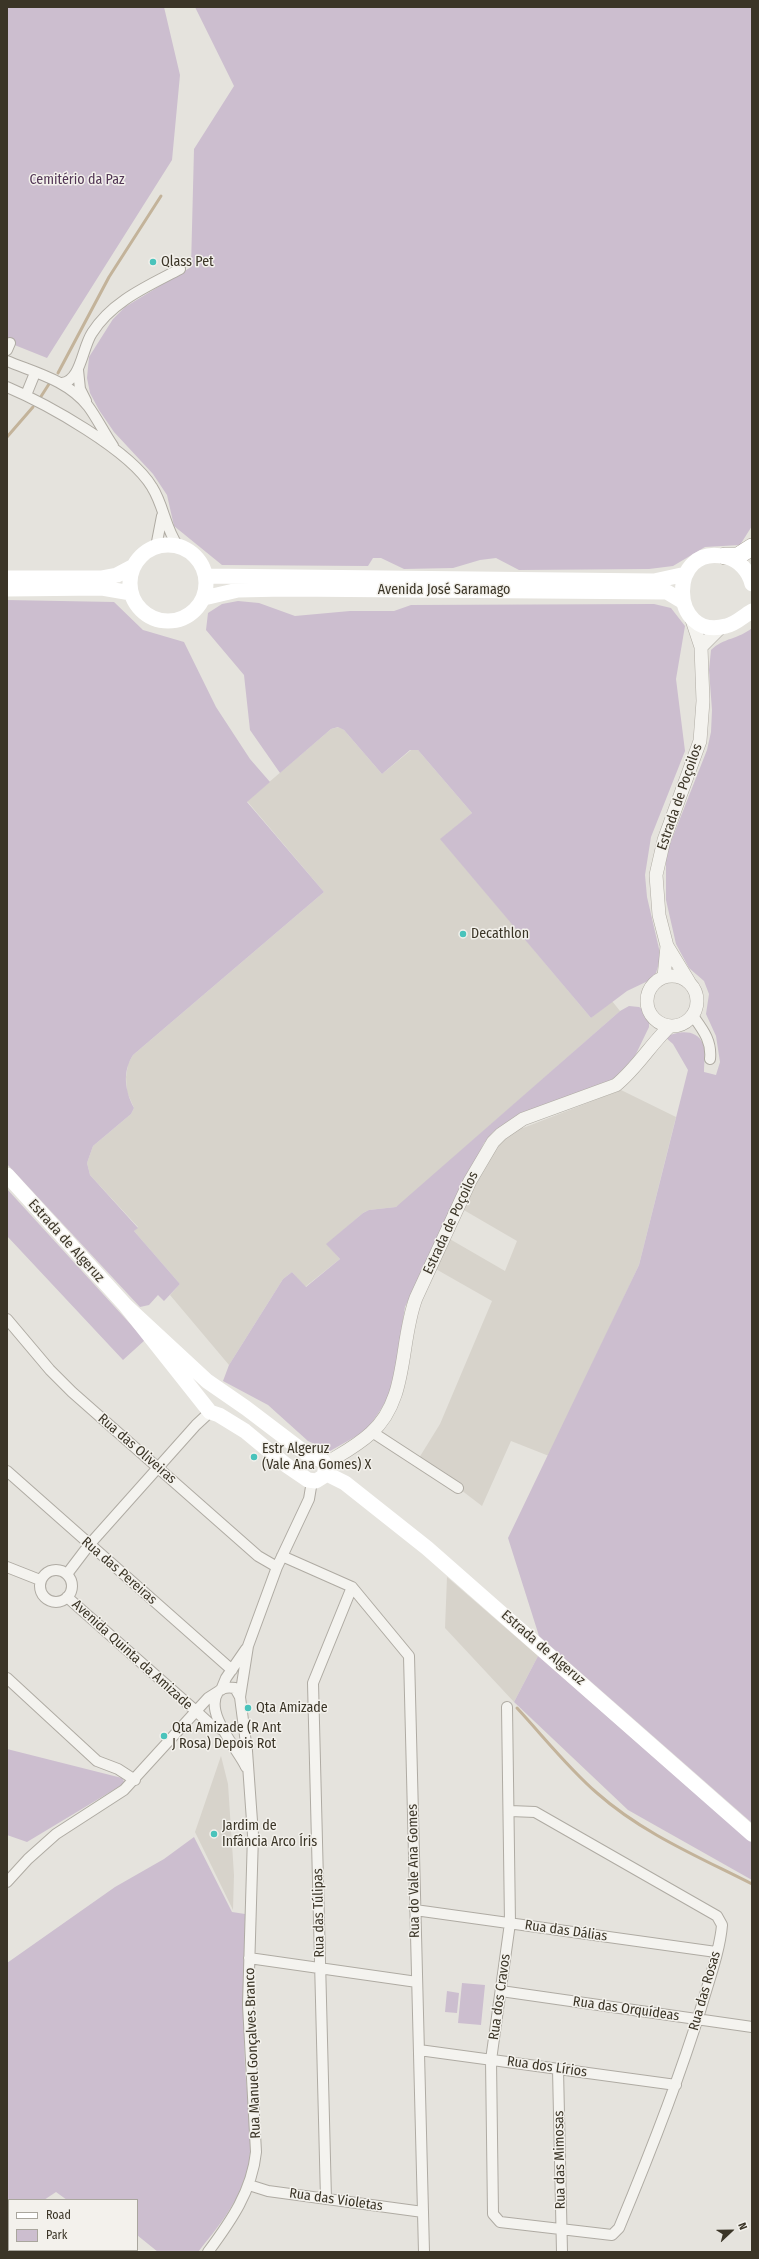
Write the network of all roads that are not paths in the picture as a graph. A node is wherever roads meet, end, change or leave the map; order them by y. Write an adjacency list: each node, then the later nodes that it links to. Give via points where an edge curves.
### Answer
1 (180, 269): 3 (street, via 115,306 91,334 83,350)
2 (7, 361): 4 (street)
3 (78, 370): 5 (street, via 71,381); 8 (street, via 80,389)
4 (35, 373): 5 (street); 7 (street)
5 (62, 383): 8 (street)
6 (7, 388): 7 (street)
7 (26, 395): 9 (street, via 50,407)
8 (88, 407): 9 (street)
9 (116, 451): 10 (street, via 146,479 156,494)
10 (162, 514): 11 (street, via 171,537); 12 (street)
11 (178, 546): 12 (main road); 17 (main road, via 196,557)
12 (156, 547): 15 (main road, via 143,554)
13 (752, 547): 14 (highway, via 738,556)
14 (725, 556): 16 (main road, via 712,556 700,560); 19 (main road, via 741,565)
15 (134, 566): 18 (main road, via 117,575 101,578); 21 (main road)
16 (686, 574): 17 (main road, Avenida José Saramago, via 654,581); 24 (main road, via 681,587)
17 (206, 576): 22 (main road)
18 (7, 578)
19 (752, 581)
20 (7, 589): 21 (main road, via 102,588)
21 (131, 593): 22 (main road, via 144,613 166,622 188,617)
22 (204, 598): 24 (main road, Avenida José Saramago, via 238,590 285,589 667,592)
23 (752, 600): 25 (main road)
24 (682, 602): 26 (main road, Estrada de Poçoilos)
25 (748, 613): 27 (main road, via 736,622)
26 (691, 617): 27 (main road, via 708,626); 28 (street, Estrada de Poçoilos)
27 (721, 628): 28 (street)
28 (701, 647): 29 (street, Estrada de Poçoilos, via 703,701 700,740 664,840 656,875 659,915)
29 (667, 946): 30 (street, Estrada de Poçoilos); 31 (street, Estrada de Poçoilos)
30 (664, 977): 31 (street, via 675,976); 33 (street, via 653,984 647,997 648,1009)
31 (689, 982): 32 (street, Estrada de Poçoilos, via 697,998)
32 (693, 1016): 34 (street, Estrada de Poçoilos, via 683,1024); 36 (street, via 707,1036 711,1049)
33 (655, 1020): 34 (street); 35 (street)
34 (670, 1026): 35 (street, Estrada de Poçoilos)
35 (652, 1044): 42 (street, Estrada de Poçoilos, via 628,1075 616,1085 523,1119 493,1142 470,1181 416,1298 411,1310 393,1402)
36 (710, 1059)
37 (7, 1175): 38 (main road, Estrada de Algeruz)
38 (126, 1306): 40 (main road, Estrada de Algeruz); 41 (main road, Estrada de Algeruz)
39 (7, 1319): 44 (street, Rua das Oliveiras, via 61,1382)
40 (226, 1396): 41 (main road, via 229,1402 227,1410); 43 (main road, Estrada de Algeruz, via 246,1408)
41 (212, 1412): 44 (street); 46 (main road, Estrada de Algeruz, via 245,1431 286,1465)
42 (372, 1432): 43 (street, Estrada de Poçoilos, via 359,1444); 47 (street)
43 (321, 1465): 46 (main road, via 319,1480); 46 (main road, via 305,1460 301,1467); 68 (main road, Estrada de Algeruz, via 427,1548)
44 (158, 1468): 48 (street); 51 (street, Rua das Oliveiras, via 258,1556)
45 (7, 1471): 48 (street, Rua das Pereiras)
46 (309, 1480): 49 (street, Rua Manuel Gonçalves Branco, via 309,1499)
47 (458, 1488)
48 (89, 1545): 52 (street); 57 (street, Rua das Pereiras)
49 (282, 1556): 51 (street, Rua Manuel Gonçalves Branco); 54 (street, Rua do Vale Ana Gomes)
50 (7, 1567): 53 (street)
51 (277, 1567): 56 (street, Rua Manuel Gonçalves Branco)
52 (67, 1574): 53 (street, via 61,1570 49,1571); 55 (street, via 72,1585)
53 (40, 1580): 55 (street, via 41,1592 45,1598 56,1602)
54 (352, 1587): 70 (street, Rua do Vale Ana Gomes, via 409,1656); 74 (street, Rua das Túlipas, via 313,1683)
55 (67, 1597): 62 (street, Avenida Quinta da Amizade)
56 (248, 1646): 57 (street, Rua Manuel Gonçalves Branco); 60 (street, Rua Manuel Gonçalves Branco)
57 (232, 1670): 59 (street, Rua Manuel Gonçalves Branco)
58 (7, 1678): 66 (street, via 97,1761 118,1769)
59 (220, 1690): 60 (street, via 235,1688); 62 (street, via 208,1698); 64 (street, Rua Manuel Gonçalves Branco, via 216,1696 215,1710 216,1718)
60 (240, 1697): 63 (street, Rua Manuel Gonçalves Branco)
61 (508, 1707): 67 (street, Rua dos Cravos)
62 (197, 1712): 64 (street, Avenida Quinta da Amizade, via 210,1724); 66 (street)
63 (242, 1720): 64 (street, via 238,1729 230,1733); 65 (street, Rua Manuel Gonçalves Branco)
64 (224, 1731): 65 (street, Rua Manuel Gonçalves Branco)
65 (247, 1769): 73 (street, Rua Manuel Gonçalves Branco, via 253,1835)
66 (135, 1780): 69 (street, via 119,1794 51,1838)
67 (510, 1811): 71 (street, Rua dos Cravos); 72 (street, Rua das Rosas, via 535,1812 717,1916 722,1925)
68 (752, 1834)
69 (7, 1882)
70 (415, 1910): 71 (street, Rua das Dálias); 75 (street, Rua do Vale Ana Gomes)
71 (510, 1923): 72 (street, Rua das Dálias); 76 (street, Rua dos Cravos)
72 (716, 1952): 77 (street, Rua das Rosas)
73 (249, 1958): 74 (street); 83 (street, Rua Manuel Gonçalves Branco, via 248,2005 256,2152)
74 (320, 1968): 75 (street); 84 (street, Rua das Túlipas)
75 (417, 1982): 79 (street, Rua do Vale Ana Gomes)
76 (501, 1990): 77 (street, Rua das Orquídeas); 80 (street, Rua dos Cravos)
77 (697, 2019): 78 (street, Rua das Orquídeas); 82 (street, Rua das Rosas)
78 (752, 2026)
79 (419, 2050): 80 (street, Rua dos Lírios); 85 (street, Rua do Vale Ana Gomes)
80 (491, 2060): 81 (street, Rua dos Lírios); 86 (street, Rua dos Cravos, via 493,2214 500,2222)
81 (558, 2069): 82 (street, Rua dos Lírios); 86 (street, Rua das Mimosas)
82 (676, 2085): 86 (street, Rua das Rosas, via 619,2228 612,2235 606,2236)
83 (250, 2185): 84 (street, Rua das Violetas, via 268,2191); 87 (street, Rua Manuel Gonçalves Branco, via 240,2206)
84 (326, 2199): 85 (street, Rua das Violetas)
85 (423, 2212): 88 (street, Rua do Vale Ana Gomes)
86 (562, 2230): 89 (street, Rua das Mimosas)
87 (208, 2252)
88 (424, 2252)
89 (562, 2252)

